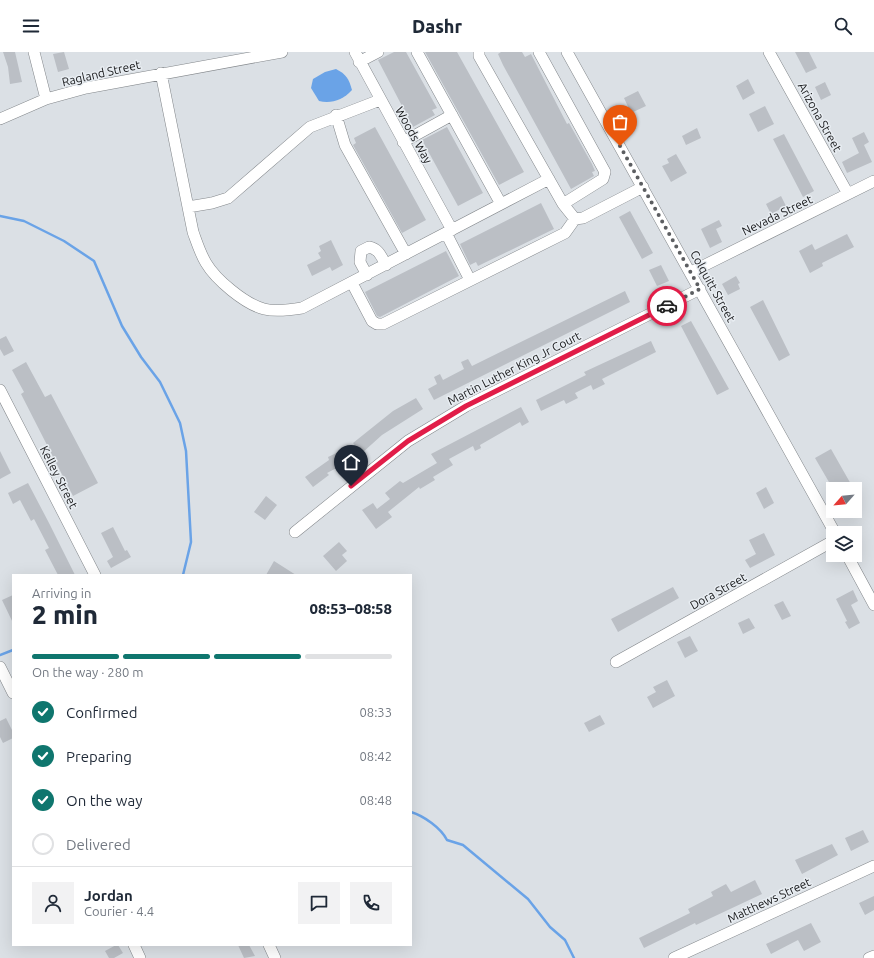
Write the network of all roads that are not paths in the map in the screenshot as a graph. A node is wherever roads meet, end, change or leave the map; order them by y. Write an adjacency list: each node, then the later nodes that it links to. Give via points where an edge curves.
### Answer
1 (34, 52): 11 (street)
2 (282, 52): 10 (street, Ragland Street)
3 (378, 52): 9 (street)
4 (417, 52): 14 (street)
5 (479, 52): 17 (street)
6 (539, 52): 22 (street, via 605,172 603,179)
7 (567, 52): 19 (street, Colquitt Street)
8 (769, 52): 20 (street, Arizona Street)
9 (357, 57): 12 (street, Woods Way)
10 (161, 73): 11 (street, Ragland Street); 23 (street)
11 (46, 99): 15 (street, Ragland Street)
12 (380, 100): 13 (street); 16 (street, Woods Way)
13 (336, 115): 23 (street, via 310,127 228,198); 26 (street, via 345,145)
14 (452, 115): 16 (street); 21 (street)
15 (0, 119)
16 (403, 142): 25 (street, Woods Way)
17 (549, 179): 21 (street); 22 (street)
18 (874, 181): 20 (street, Nevada Street)
19 (642, 187): 24 (street, via 583,218); 28 (street, Colquitt Street)
20 (848, 194): 28 (street, Nevada Street)
21 (501, 204): 25 (street)
22 (563, 204): 24 (street)
23 (188, 207): 31 (street, via 199,249 207,265 224,284 246,301 264,309 302,308)
24 (575, 219): 30 (street, via 565,232)
25 (449, 231): 26 (street); 30 (street, Woods Way)
26 (406, 254): 27 (street)
27 (386, 265): 29 (street); 29 (street, via 379,252 369,246 361,251 359,256)
28 (691, 272): 32 (street, Colquitt Street)
29 (367, 275): 31 (street)
30 (470, 280): 31 (street, via 383,324 372,322)
31 (352, 283)
32 (700, 289): 34 (street, Colquitt Street); 35 (street, Martin Luther King Jr Court, via 466,406 408,441)
33 (0, 390): 38 (street, Kelley Street)
34 (831, 526)
35 (295, 532)
36 (826, 546): 40 (street, Dora Street)
37 (851, 562): 39 (street)
38 (94, 574)
39 (874, 605)
40 (616, 662)
41 (0, 667): 42 (street)
42 (12, 691)
43 (874, 866): 49 (street, Matthews Street)
44 (134, 946): 47 (street)
45 (269, 946): 48 (street)
46 (874, 956): 50 (street)
47 (140, 958)
48 (275, 958)
49 (674, 958)
50 (869, 958)

